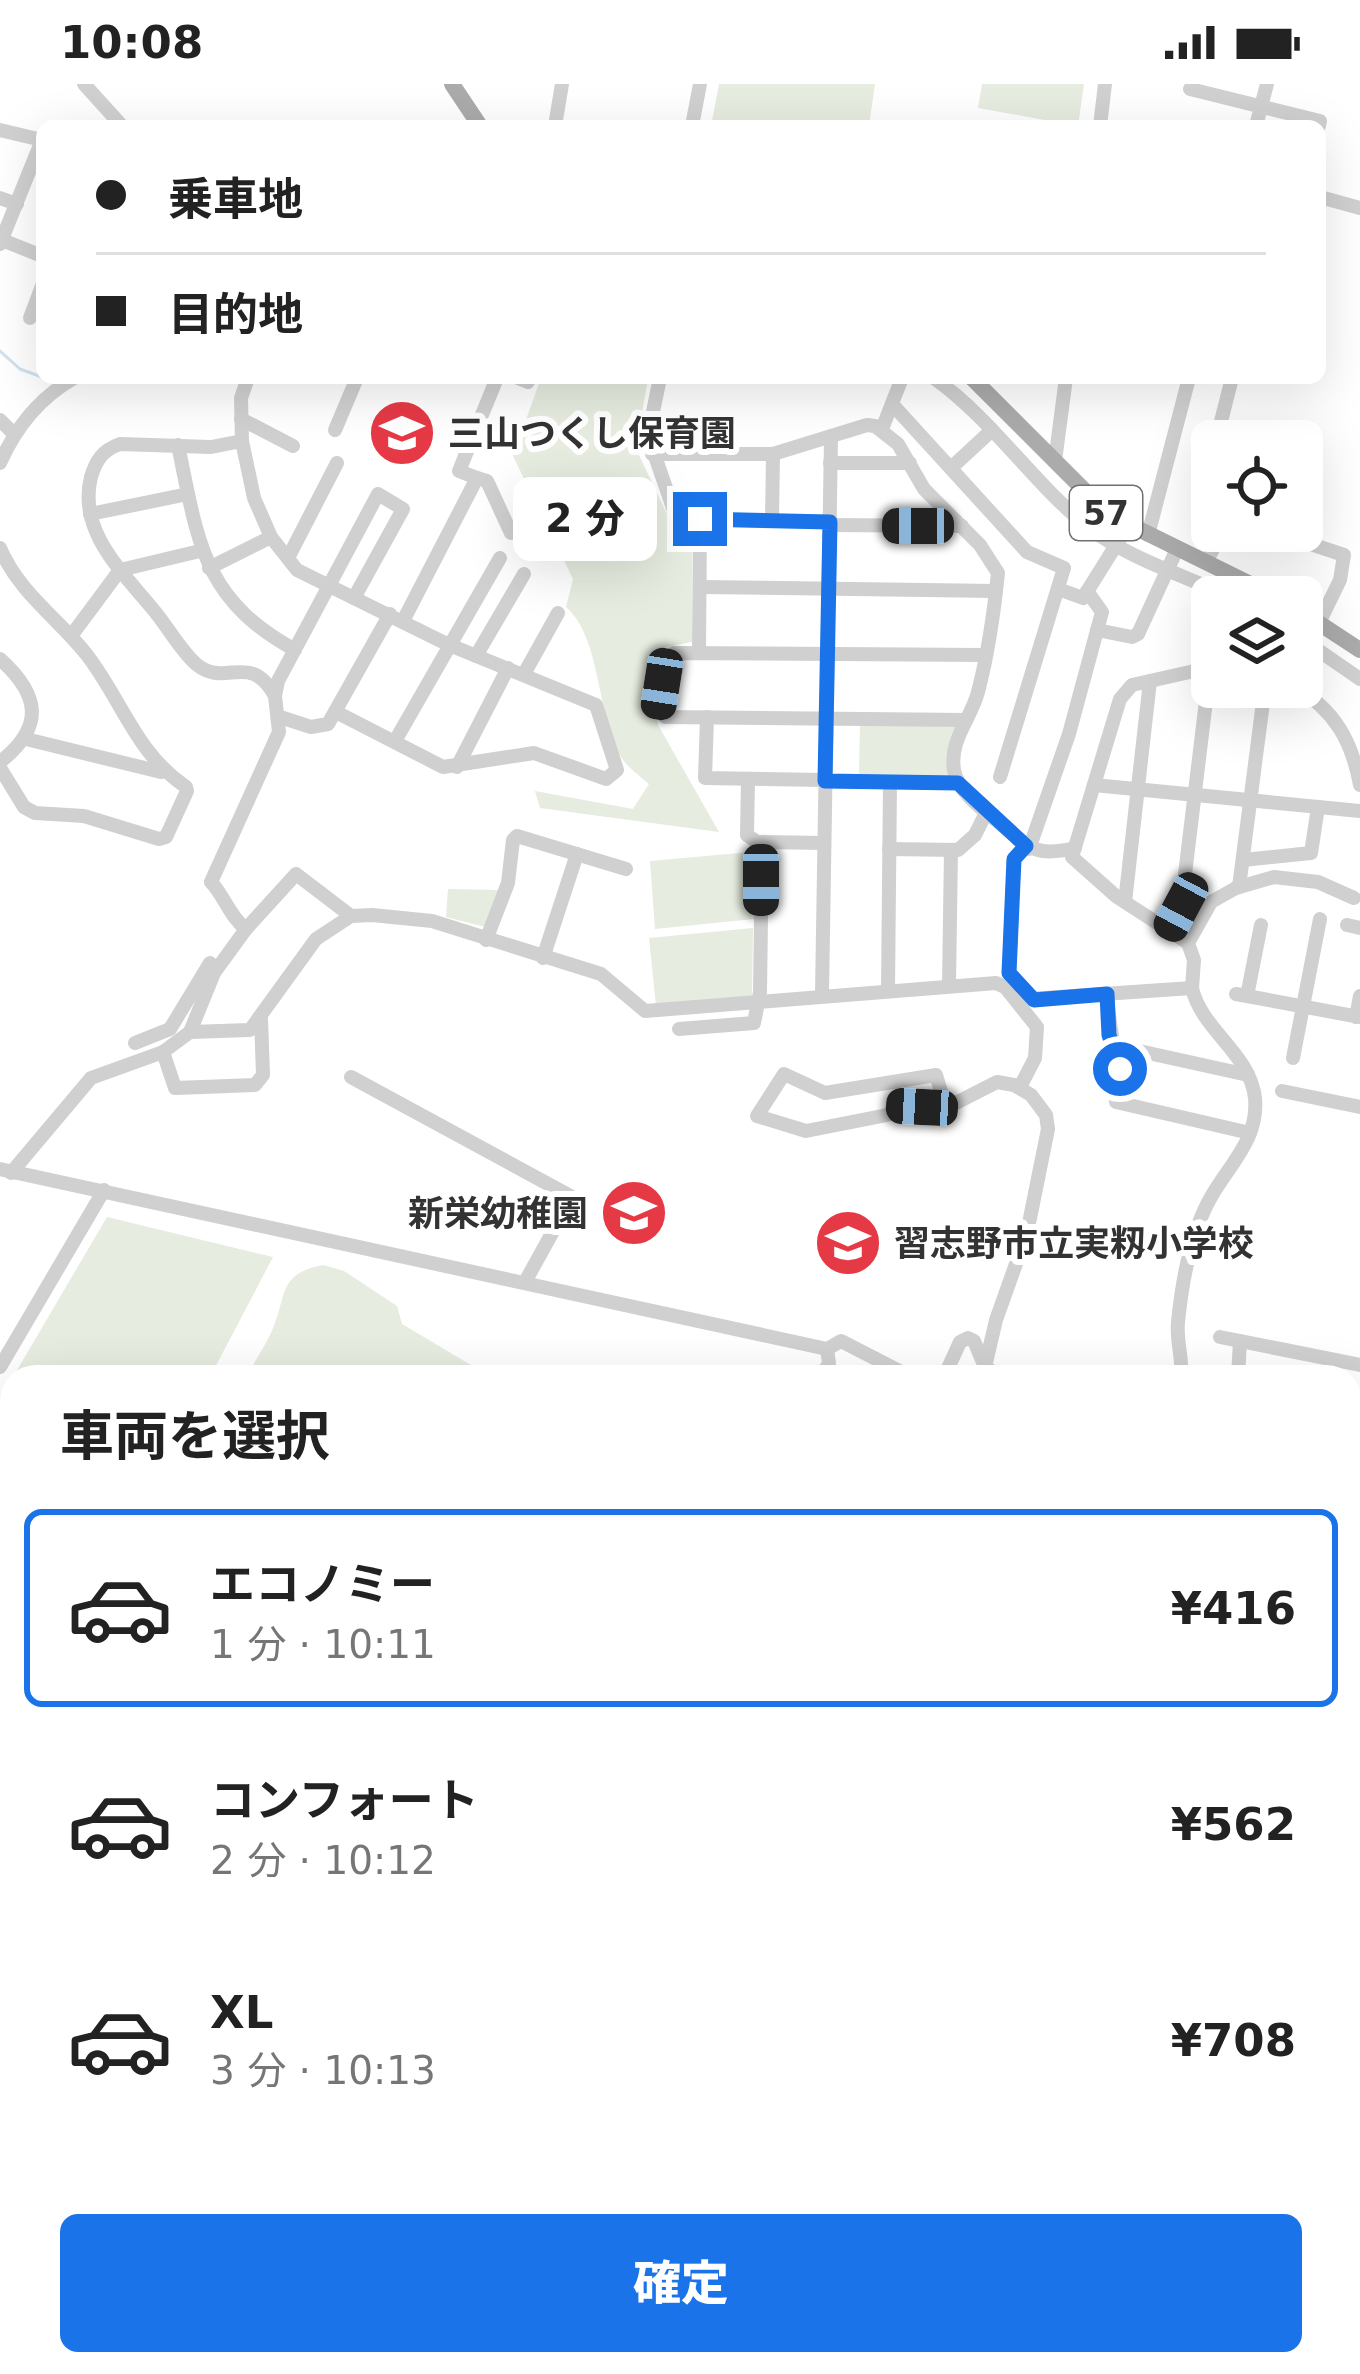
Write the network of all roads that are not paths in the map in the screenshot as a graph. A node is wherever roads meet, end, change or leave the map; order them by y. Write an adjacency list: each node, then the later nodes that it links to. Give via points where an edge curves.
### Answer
1 (84, 84): 9 (street)
2 (452, 84): 10 (main road)
3 (562, 84): 11 (street)
4 (700, 84): 12 (street)
5 (1105, 84): 13 (street)
6 (1267, 84): 8 (street)
7 (1190, 89): 8 (street)
8 (1261, 105): 14 (street); 15 (street)
9 (115, 120)
10 (476, 120)
11 (556, 120)
12 (693, 120)
13 (1101, 120)
14 (1257, 120)
15 (1316, 120)
16 (0, 130): 17 (street)
17 (36, 139)
18 (36, 174): 21 (street)
19 (0, 198): 21 (street)
20 (1326, 199): 22 (street)
21 (17, 205): 23 (street)
22 (1360, 208)
23 (1, 242): 24 (street)
24 (36, 254)
25 (36, 302): 26 (street)
26 (30, 318)
27 (65, 384): 45 (street)
28 (247, 384): 39 (street)
29 (354, 384): 43 (street)
30 (495, 384): 58 (street, via 459,471)
31 (659, 384): 50 (street, via 647,436)
32 (900, 384): 38 (street)
33 (943, 384): 44 (street)
34 (978, 384): 52 (main road, 57)
35 (1065, 384): 52 (street)
36 (1187, 384): 67 (street)
37 (1230, 384): 41 (street)
38 (892, 404): 42 (street); 57 (street)
39 (241, 418): 47 (street); 49 (street)
40 (0, 420): 45 (street)
41 (1221, 420)
42 (882, 429): 46 (street, via 867,425); 55 (street)
43 (335, 430)
44 (992, 430): 57 (street); 69 (street, via 1064,506)
45 (13, 434): 53 (street)
46 (831, 437): 51 (street); 56 (street)
47 (242, 441): 48 (street); 68 (street)
48 (178, 445): 59 (street); 60 (street, via 107,449 88,488)
49 (293, 446)
50 (652, 454): 51 (street); 61 (street, via 673,508)
51 (773, 454): 62 (street)
52 (1055, 461): 65 (main road, 57)
53 (0, 463)
54 (337, 463): 75 (street)
55 (910, 463): 56 (street); 64 (street, via 924,489)
56 (830, 464): 63 (street)
57 (951, 468): 89 (street, via 1027,551 1064,568)
58 (477, 478): 66 (street, via 487,481); 95 (street)
59 (188, 494): 60 (street); 73 (street)
60 (90, 514): 80 (street)
61 (700, 519): 62 (street); 87 (street)
62 (772, 521): 63 (street)
63 (829, 524): 64 (street); 88 (street)
64 (963, 526): 90 (street, via 998,573)
65 (1128, 526): 67 (main road, 57); 69 (street)
66 (512, 533)
67 (1148, 535): 72 (main road, 57)
68 (271, 538): 75 (street); 78 (street)
69 (1117, 545): 79 (street); 91 (street)
70 (0, 548): 98 (street, via 29,595)
71 (1323, 548): 94 (street, via 1344,555)
72 (1177, 549): 77 (main road, 57); 79 (street)
73 (200, 551): 78 (street); 80 (street)
74 (1211, 552): 77 (street)
75 (288, 558): 86 (street)
76 (500, 558): 99 (street)
77 (1206, 562): 81 (main road, 57)
78 (209, 568): 100 (street, via 262,632)
79 (1168, 568): 85 (street); 97 (street, via 1138,634)
80 (120, 570): 98 (street); 113 (street, via 197,665 255,673)
81 (1226, 571): 83 (street); 84 (main road, 57)
82 (524, 574): 106 (street)
83 (1224, 576)
84 (1236, 576)
85 (1191, 581)
86 (328, 587): 92 (street); 92 (street, via 378,494 403,508); 100 (street)
87 (700, 587): 88 (street); 102 (street)
88 (828, 589): 90 (street); 103 (street)
89 (1058, 589): 91 (street, via 1083,598); 127 (street)
90 (996, 591): 105 (street)
91 (1087, 592): 97 (street, via 1102,613)
92 (354, 598): 95 (street)
93 (558, 613): 110 (street)
94 (1323, 613)
95 (396, 617): 99 (street); 117 (street)
96 (1323, 626): 101 (main road)
97 (1097, 630): 142 (street)
98 (71, 636): 126 (street)
99 (447, 644): 106 (street); 123 (street)
100 (295, 650): 113 (street)
101 (1360, 650)
102 (699, 652): 103 (street); 119 (street, via 666,659 658,709 665,717)
103 (827, 653): 105 (street); 120 (street)
104 (1323, 653): 111 (street)
105 (984, 655): 121 (street)
106 (476, 656): 108 (street)
107 (0, 659): 122 (street, via 30,695)
108 (508, 668): 110 (street); 125 (street)
109 (1191, 672): 112 (street)
110 (524, 674): 125 (street, via 596,705 617,770 606,779 534,753)
111 (1360, 679)
112 (1150, 681): 132 (street, via 1120,699); 134 (street)
113 (275, 696): 118 (street)
114 (1323, 706): 133 (street, via 1354,753)
115 (1206, 708): 135 (street)
116 (1262, 708): 136 (street)
117 (337, 712): 118 (street, via 319,728); 123 (street)
118 (280, 717): 155 (street, via 211,882)
119 (707, 718): 120 (street); 128 (street, via 705,778)
120 (826, 719): 121 (street); 129 (street)
121 (966, 720): 131 (street, via 953,766)
122 (26, 739): 124 (street); 126 (street)
123 (394, 740): 125 (street)
124 (0, 765): 126 (street, via 24,807 159,839 187,791)
125 (457, 767)
126 (167, 774)
127 (1000, 777)
128 (748, 779): 129 (street); 140 (street, via 747,835)
129 (825, 781): 130 (street); 141 (street)
130 (890, 782): 131 (street); 144 (street)
131 (958, 783): 139 (street)
132 (1094, 784): 134 (street); 143 (street)
133 (1360, 785)
134 (1138, 789): 135 (street); 151 (street)
135 (1194, 795): 136 (street); 156 (street, via 1181,907)
136 (1250, 800): 137 (street); 147 (street)
137 (1318, 807): 138 (street); 147 (street, via 1311,853)
138 (1360, 811)
139 (986, 812): 142 (street); 145 (street, via 968,843)
140 (762, 842): 141 (street); 168 (street)
141 (824, 843): 165 (street)
142 (1027, 848): 143 (street); 161 (street, via 1014,859)
143 (1075, 848): 151 (street, via 1072,856)
144 (890, 849): 145 (street); 164 (street)
145 (951, 850): 162 (street)
146 (577, 854): 148 (street); 157 (street, via 513,840 508,884); 160 (street)
147 (1243, 860): 149 (street)
148 (626, 869)
149 (1239, 887): 150 (street, via 1274,877 1318,882); 158 (street, via 1211,902)
150 (1354, 898)
151 (1125, 902): 156 (street)
152 (351, 916): 155 (street, via 296,874); 157 (street, via 432,921); 171 (street, via 316,939)
153 (1320, 919): 169 (street)
154 (1261, 925): 169 (street, via 1242,995)
155 (246, 929): 173 (street, via 214,973)
156 (1169, 930): 158 (street)
157 (486, 940): 160 (street)
158 (1188, 943): 163 (street)
159 (221, 946): 174 (street, via 170,1030)
160 (543, 958): 168 (street, via 602,974 645,1011)
161 (1009, 982): 162 (street); 166 (street, via 1034,1000); 180 (street, via 1037,1027 1035,1058)
162 (949, 985): 164 (street)
163 (1192, 988): 166 (street); 178 (street, via 1201,1016)
164 (888, 989): 165 (street)
165 (821, 994): 168 (street)
166 (1107, 994): 175 (street)
167 (1360, 996): 170 (street)
168 (757, 1002): 172 (street, via 754,1023)
169 (1303, 1006): 170 (street); 177 (street)
170 (1358, 1017)
171 (261, 1019): 173 (street, via 250,1030); 176 (street, via 263,1075 255,1084 175,1088)
172 (679, 1029)
173 (190, 1032): 176 (street)
174 (135, 1043)
175 (1112, 1045): 178 (street); 184 (street, via 1120,1069 1116,1102)
176 (163, 1052): 185 (street, via 91,1078)
177 (1293, 1058)
178 (1248, 1075): 184 (street, via 1256,1117)
179 (351, 1077): 187 (street, via 572,1197)
180 (1020, 1088): 183 (street, via 998,1082); 196 (street, via 1042,1105 1048,1129 1027,1233)
181 (1282, 1091): 182 (street)
182 (1360, 1107)
183 (946, 1108): 183 (street, via 936,1075 825,1093 784,1074 757,1116 806,1131 898,1106)
184 (1250, 1132): 197 (street, via 1192,1246 1177,1324)
185 (6, 1171): 186 (street)
186 (104, 1190): 187 (street); 191 (street)
187 (525, 1282): 190 (street)
188 (1220, 1337): 189 (street)
189 (1240, 1341): 198 (street); 199 (street)
190 (827, 1349): 192 (street); 193 (street, via 841,1341)
191 (1, 1365)
192 (828, 1365)
193 (888, 1365)
194 (949, 1365): 195 (street, via 968,1338)
195 (984, 1365)
196 (985, 1365)
197 (1180, 1365)
198 (1239, 1365)
199 (1360, 1365)

